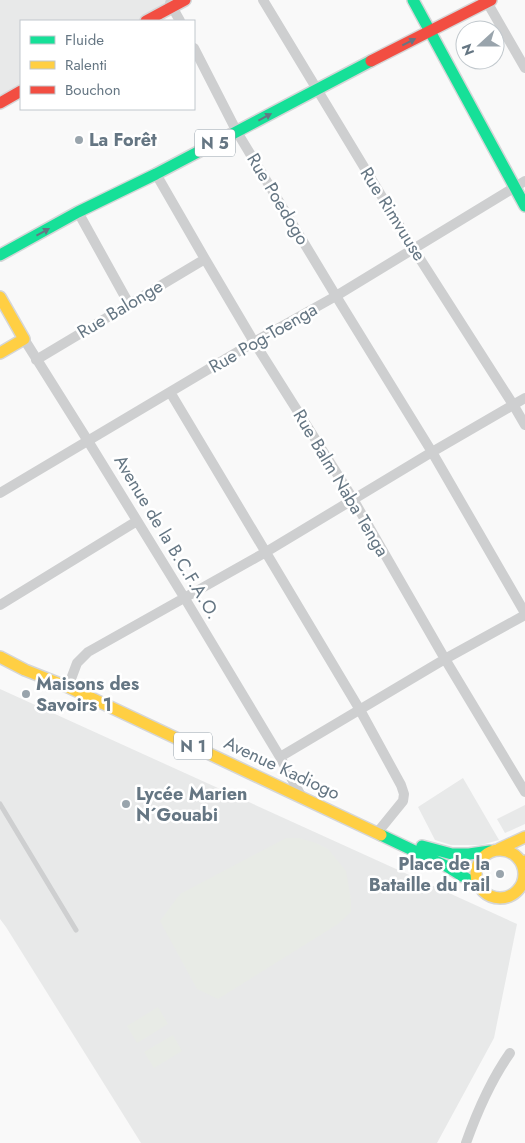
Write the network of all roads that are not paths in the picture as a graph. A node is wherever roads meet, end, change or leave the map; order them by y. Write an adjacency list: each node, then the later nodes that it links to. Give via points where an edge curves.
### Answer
1 (185, 0): 5 (main road)
2 (263, 0): 11 (street, Rue Rimvuuse)
3 (413, 0): 8 (main road)
4 (489, 1): 8 (main road, N 5); 10 (street)
5 (171, 3): 6 (main road); 7 (street)
6 (147, 20)
7 (180, 20)
8 (430, 31): 11 (main road, N 5, one-way to 8); 16 (main road)
9 (195, 50): 14 (street, Rue Poedogo)
10 (525, 68)
11 (316, 89): 14 (main road, N 5, one-way to 11); 19 (street, Rue Rimvuuse)
12 (20, 92): 13 (main road)
13 (0, 103)
14 (237, 132): 15 (main road, N 5); 22 (street, Rue Poedogo)
15 (156, 174): 18 (main road, N 5); 21 (street, Rue Balm Naba Tenga)
16 (520, 184): 17 (main road); 19 (street, Rue Pog-Toenga)
17 (525, 206)
18 (78, 212): 20 (main road, N 5, one-way to 18); 24 (street)
19 (413, 248): 22 (street, Rue Pog-Toenga); 31 (street, Rue Rimvuuse)
20 (0, 255)
21 (205, 259): 24 (street, Rue Balonge); 26 (street, Rue Balm Naba Tenga)
22 (336, 296): 26 (street, Rue Pog-Toenga); 34 (street, Rue Poedogo)
23 (0, 297): 25 (main road, Avenue de la B.C.F.A.O.)
24 (128, 304): 28 (street, Rue Balonge)
25 (24, 339): 27 (main road); 28 (street, Avenue de la B.C.F.A.O.)
26 (254, 342): 29 (street, Rue Pog-Toenga); 36 (street, Rue Balm Naba Tenga)
27 (0, 353)
28 (36, 360): 33 (street, Avenue de la B.C.F.A.O.)
29 (170, 392): 33 (street, Rue Pog-Toenga); 38 (street)
30 (525, 398): 31 (street)
31 (514, 406): 32 (street, Rue Rimvuuse); 34 (street)
32 (525, 425)
33 (88, 440): 35 (street, Rue Pog-Toenga); 37 (street, Avenue de la B.C.F.A.O.)
34 (432, 452): 36 (street); 41 (street, Rue Poedogo)
35 (0, 494)
36 (353, 499): 38 (street); 43 (street, Rue Balm Naba Tenga)
37 (136, 521): 39 (street, Avenue de la B.C.F.A.O.); 40 (street)
38 (266, 552): 39 (street); 45 (street)
39 (184, 598): 44 (street, via 88,652 77,663); 46 (street, Avenue de la B.C.F.A.O.)
40 (0, 605)
41 (525, 614): 43 (street)
42 (0, 657): 44 (main road, Avenue Kadiogo / N 1)
43 (445, 659): 45 (street); 47 (street, Rue Balm Naba Tenga)
44 (68, 687): 48 (main road, Avenue Kadiogo / N 1)
45 (360, 710): 46 (street); 50 (street, via 404,794)
46 (280, 758): 48 (street, Avenue de la B.C.F.A.O.)
47 (525, 792)
48 (302, 797): 50 (main road, Avenue Kadiogo / N 1)
49 (0, 804): 57 (lane)
50 (381, 835): 52 (main road, Avenue Kadiogo / N 1, via 452,854); 54 (main road, Avenue Kadiogo / N 1)
51 (525, 837): 52 (main road)
52 (495, 850): 53 (main road, via 514,854); 54 (main road, via 480,859 476,871)
53 (524, 866): 55 (main road, via 519,889 508,897)
54 (480, 887): 55 (main road, N 1, via 490,896)
55 (499, 898): 56 (main road, N 1)
56 (525, 903)
57 (76, 930)
58 (510, 1053): 59 (street, via 475,1116)
59 (466, 1143)

